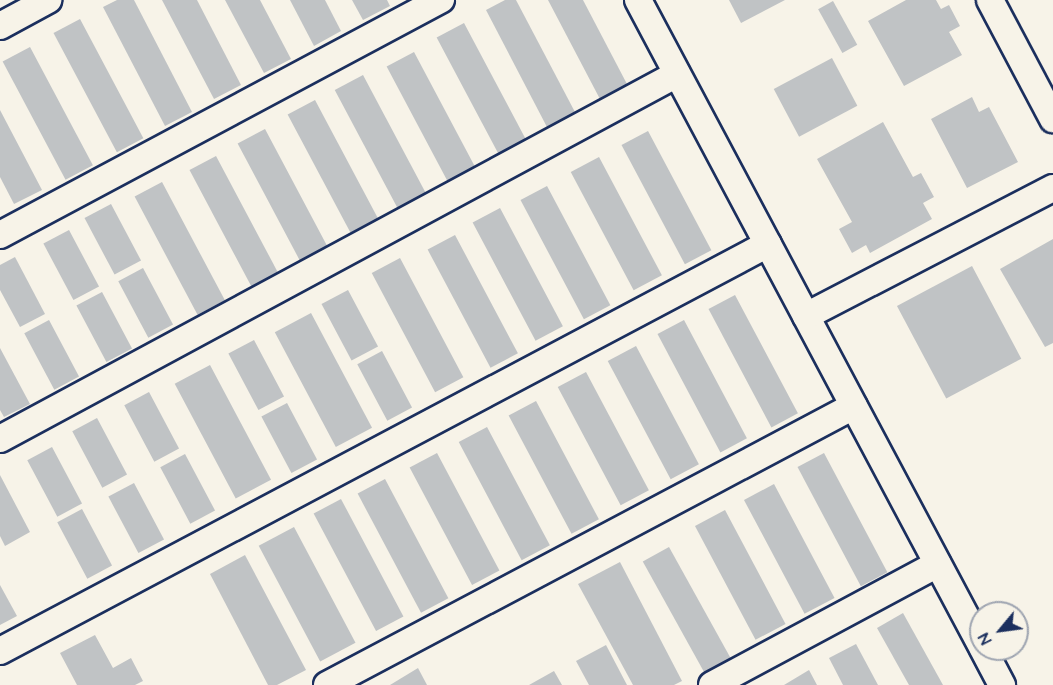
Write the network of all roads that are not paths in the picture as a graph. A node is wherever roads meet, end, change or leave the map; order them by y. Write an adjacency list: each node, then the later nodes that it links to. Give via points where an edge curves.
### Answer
1 (48, 0): 5 (street)
2 (441, 0): 9 (street)
3 (638, 0): 6 (street)
4 (990, 0): 7 (street)
5 (0, 26)
6 (677, 74): 10 (street); 13 (street)
7 (1053, 119)
8 (1053, 188): 11 (street)
9 (0, 235)
10 (768, 244): 11 (street); 16 (street)
11 (806, 316): 12 (street)
12 (854, 406): 14 (street); 18 (street)
13 (0, 439)
14 (938, 564): 15 (street); 19 (street)
15 (969, 622)
16 (0, 651)
17 (989, 661): 20 (street)
18 (327, 685)
19 (712, 685)
20 (1002, 685)

